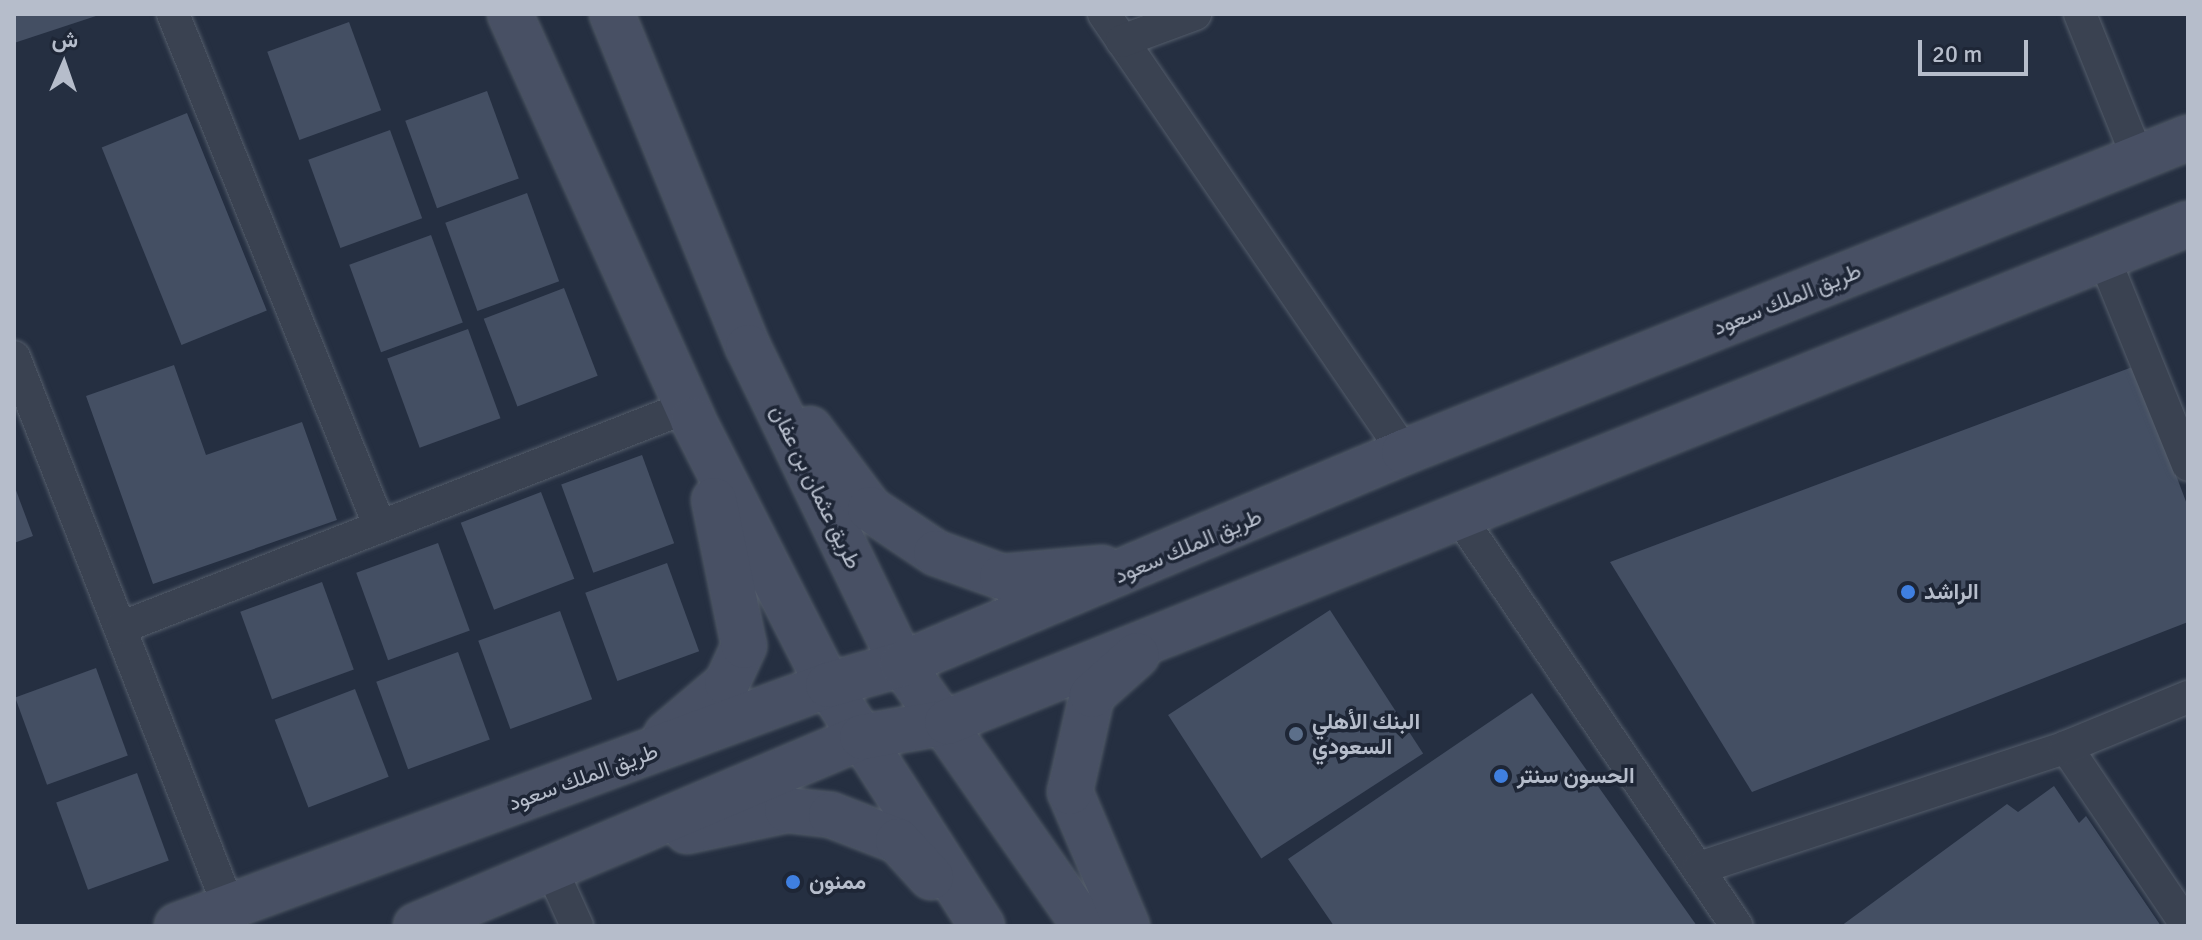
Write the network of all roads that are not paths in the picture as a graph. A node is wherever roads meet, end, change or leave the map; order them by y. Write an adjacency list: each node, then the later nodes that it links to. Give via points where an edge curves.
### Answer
1 (173, 14): 18 (street)
2 (510, 14): 14 (main road)
3 (612, 14): 12 (main road, طريق عثمان بن عفان)
4 (1104, 14): 7 (street)
5 (1195, 14): 7 (street)
6 (2080, 14): 9 (street)
7 (1122, 41): 15 (street)
8 (2188, 138): 9 (main road, طريق الملك سعود)
9 (2138, 158): 15 (main road, طريق الملك سعود)
10 (2188, 224): 11 (main road)
11 (2104, 258): 16 (street); 17 (main road)
12 (748, 347): 19 (main road, via 870,509 936,553 1002,577); 22 (main road, طريق عثمان بن عفان)
13 (14, 357): 21 (street)
14 (690, 414): 18 (street); 23 (main road); 28 (main road, via 741,609 744,646 727,683)
15 (1404, 452): 19 (main road, طريق الملك سعود)
16 (2188, 465)
17 (1459, 516): 20 (main road); 30 (street)
18 (380, 527): 21 (street)
19 (1149, 564): 22 (main road, طريق الملك سعود)
20 (1223, 610): 25 (main road); 38 (main road, via 1140,652 1092,695 1076,747 1070,792)
21 (120, 628): 31 (street)
22 (902, 664): 23 (main road, طريق الملك سعود); 25 (main road, طريق عثمان بن عفان)
23 (828, 685): 26 (main road); 28 (main road, طريق الملك سعود)
24 (2188, 697): 27 (street)
25 (947, 722): 26 (main road); 37 (main road, طريق عثمان بن عفان)
26 (862, 737): 29 (main road); 36 (main road)
27 (2066, 747): 30 (street); 40 (street)
28 (638, 758): 31 (main road, طريق الملك سعود)
29 (570, 862): 33 (main road); 34 (street); 35 (main road, via 787,810 831,815 898,841)
30 (1699, 868): 39 (street)
31 (228, 905): 32 (main road, طريق الملك سعود)
32 (177, 926)
33 (416, 926)
34 (577, 926)
35 (976, 926)
36 (982, 926)
37 (1085, 926)
38 (1127, 926)
39 (1737, 926)
40 (2187, 926)

